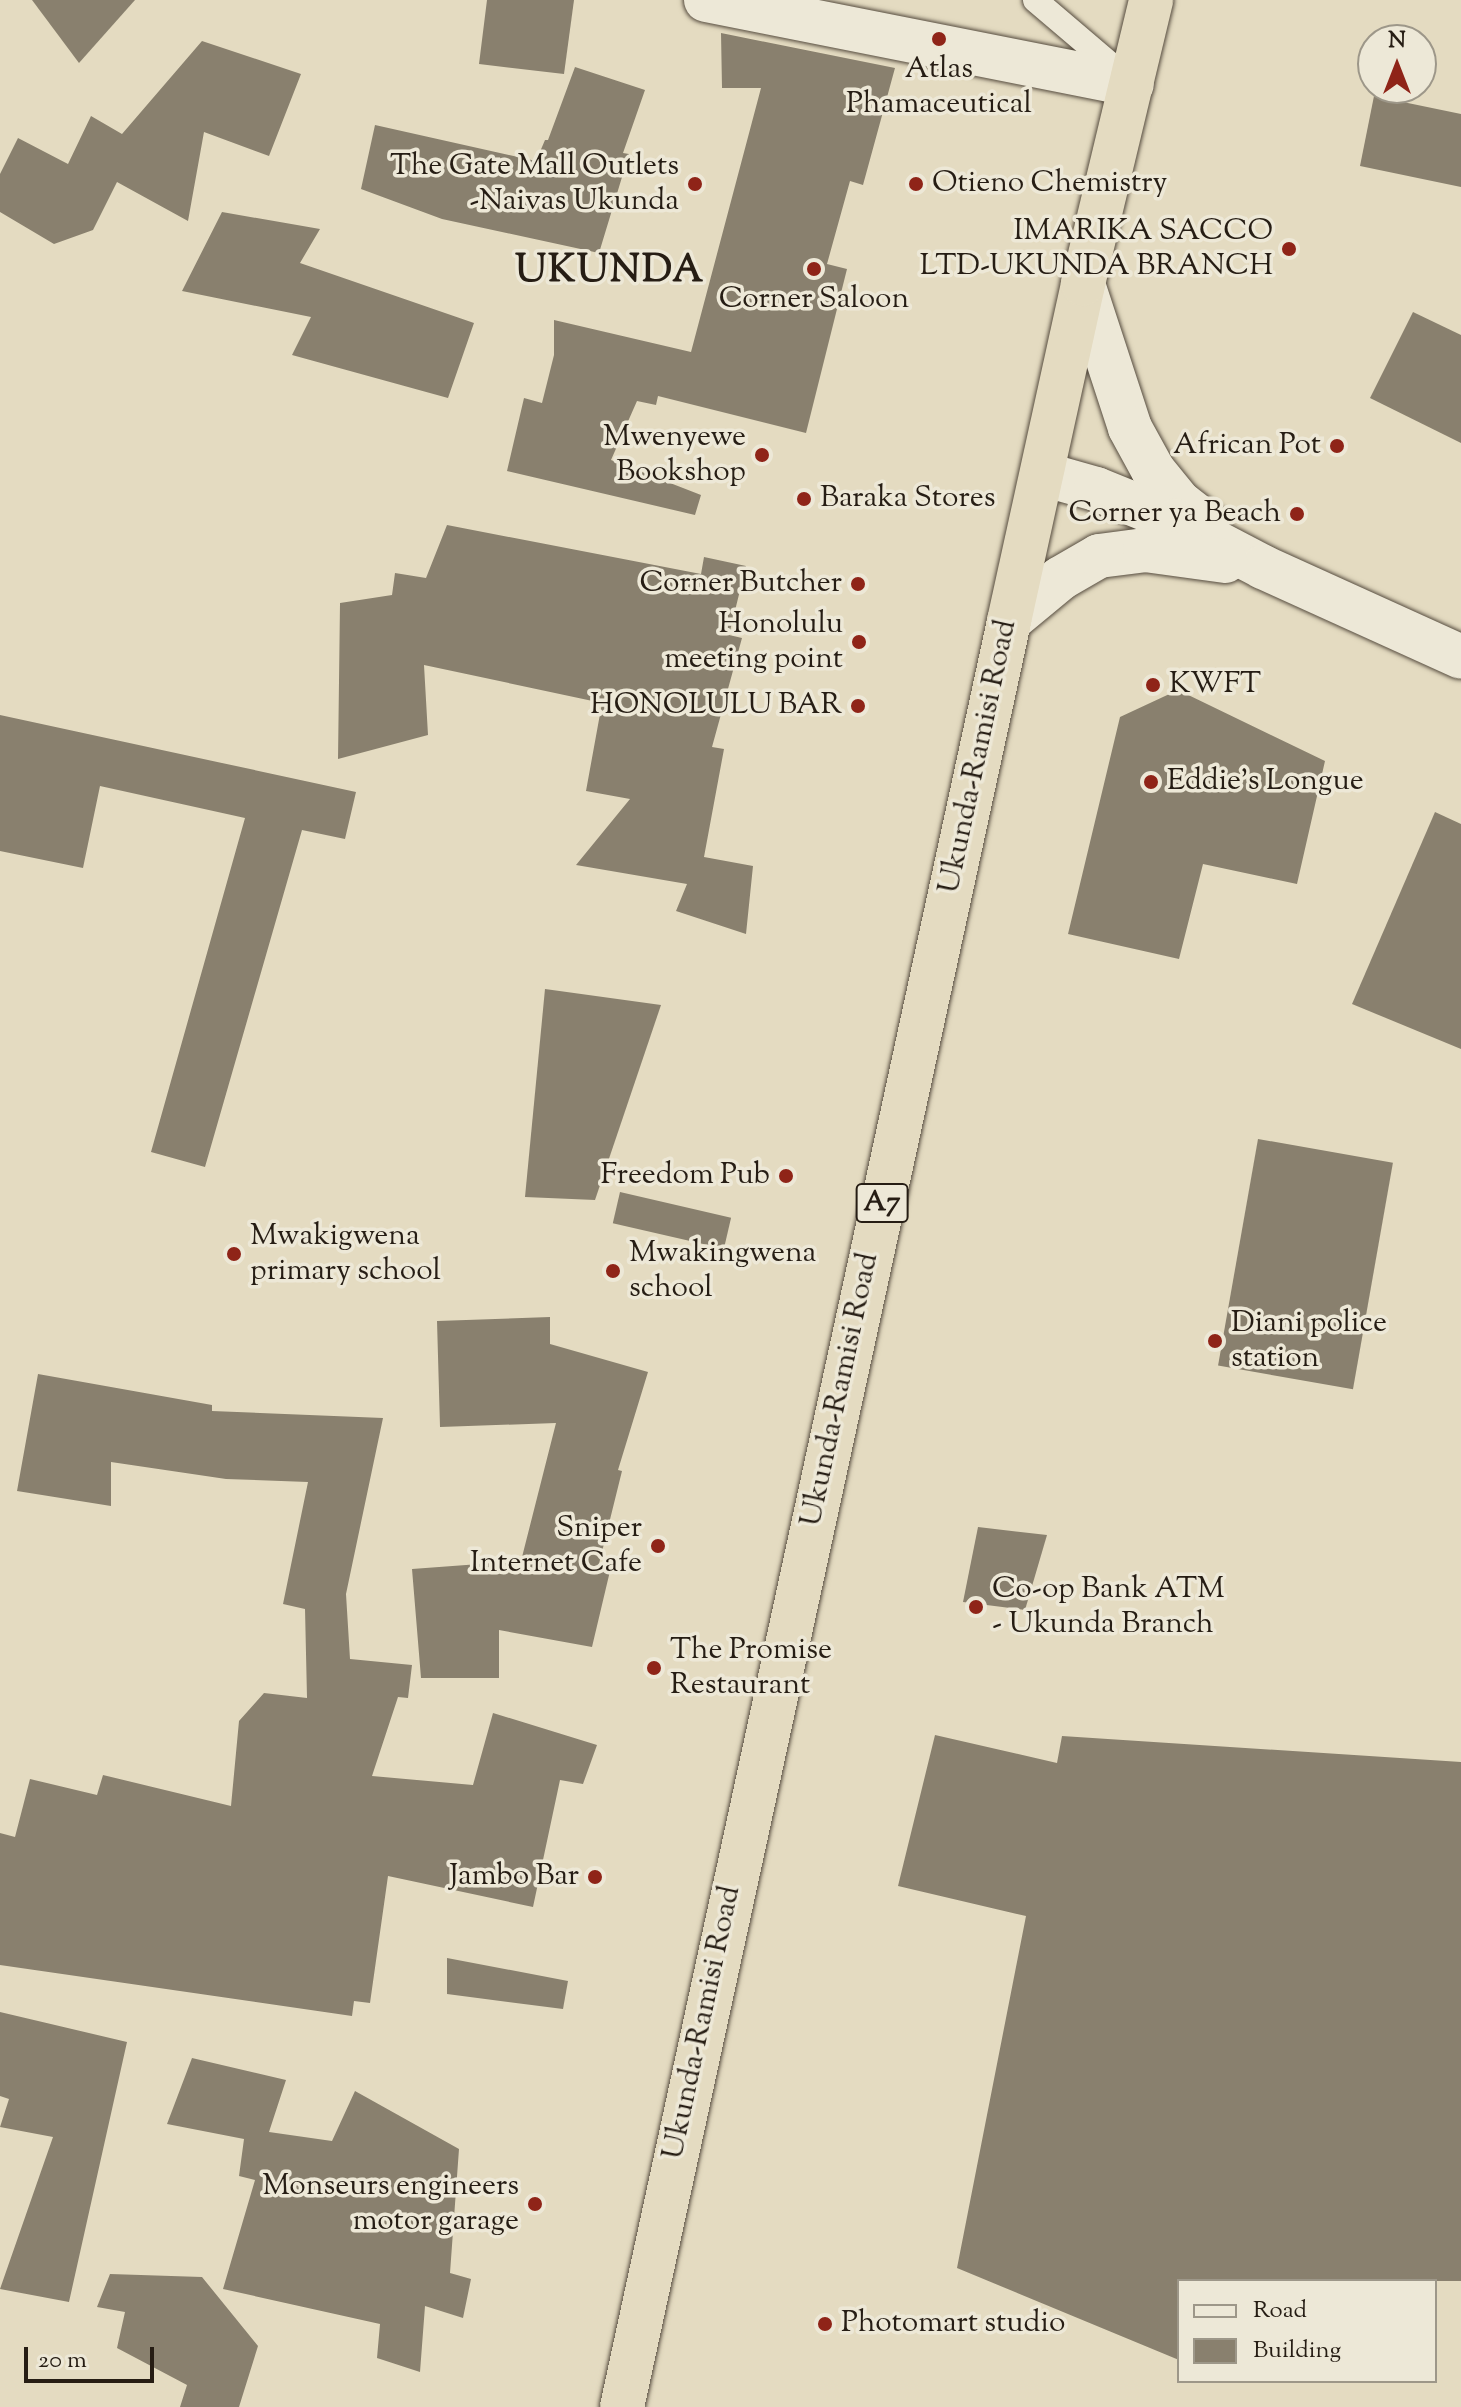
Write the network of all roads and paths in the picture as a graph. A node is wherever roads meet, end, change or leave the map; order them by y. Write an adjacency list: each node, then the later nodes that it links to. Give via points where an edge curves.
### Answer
1 (706, 0): 4 (main road)
2 (1035, 0): 4 (lane)
3 (1151, 0): 4 (highway, Ukunda-Ramisi Road / A7)
4 (1132, 84): 5 (highway, Ukunda-Ramisi Road / A7)
5 (1083, 284): 6 (highway, Ukunda-Ramisi Road / A7); 7 (main road, via 1130,428 1153,470 1179,502)
6 (1043, 474): 7 (main road, via 1175,521); 8 (highway, Ukunda-Ramisi Road / A7)
7 (1263, 567): 8 (main road, via 1145,550 1099,556 1061,578); 9 (main road)
8 (1009, 621): 10 (highway, Ukunda-Ramisi Road / A7)
9 (1461, 657)
10 (622, 2407)

